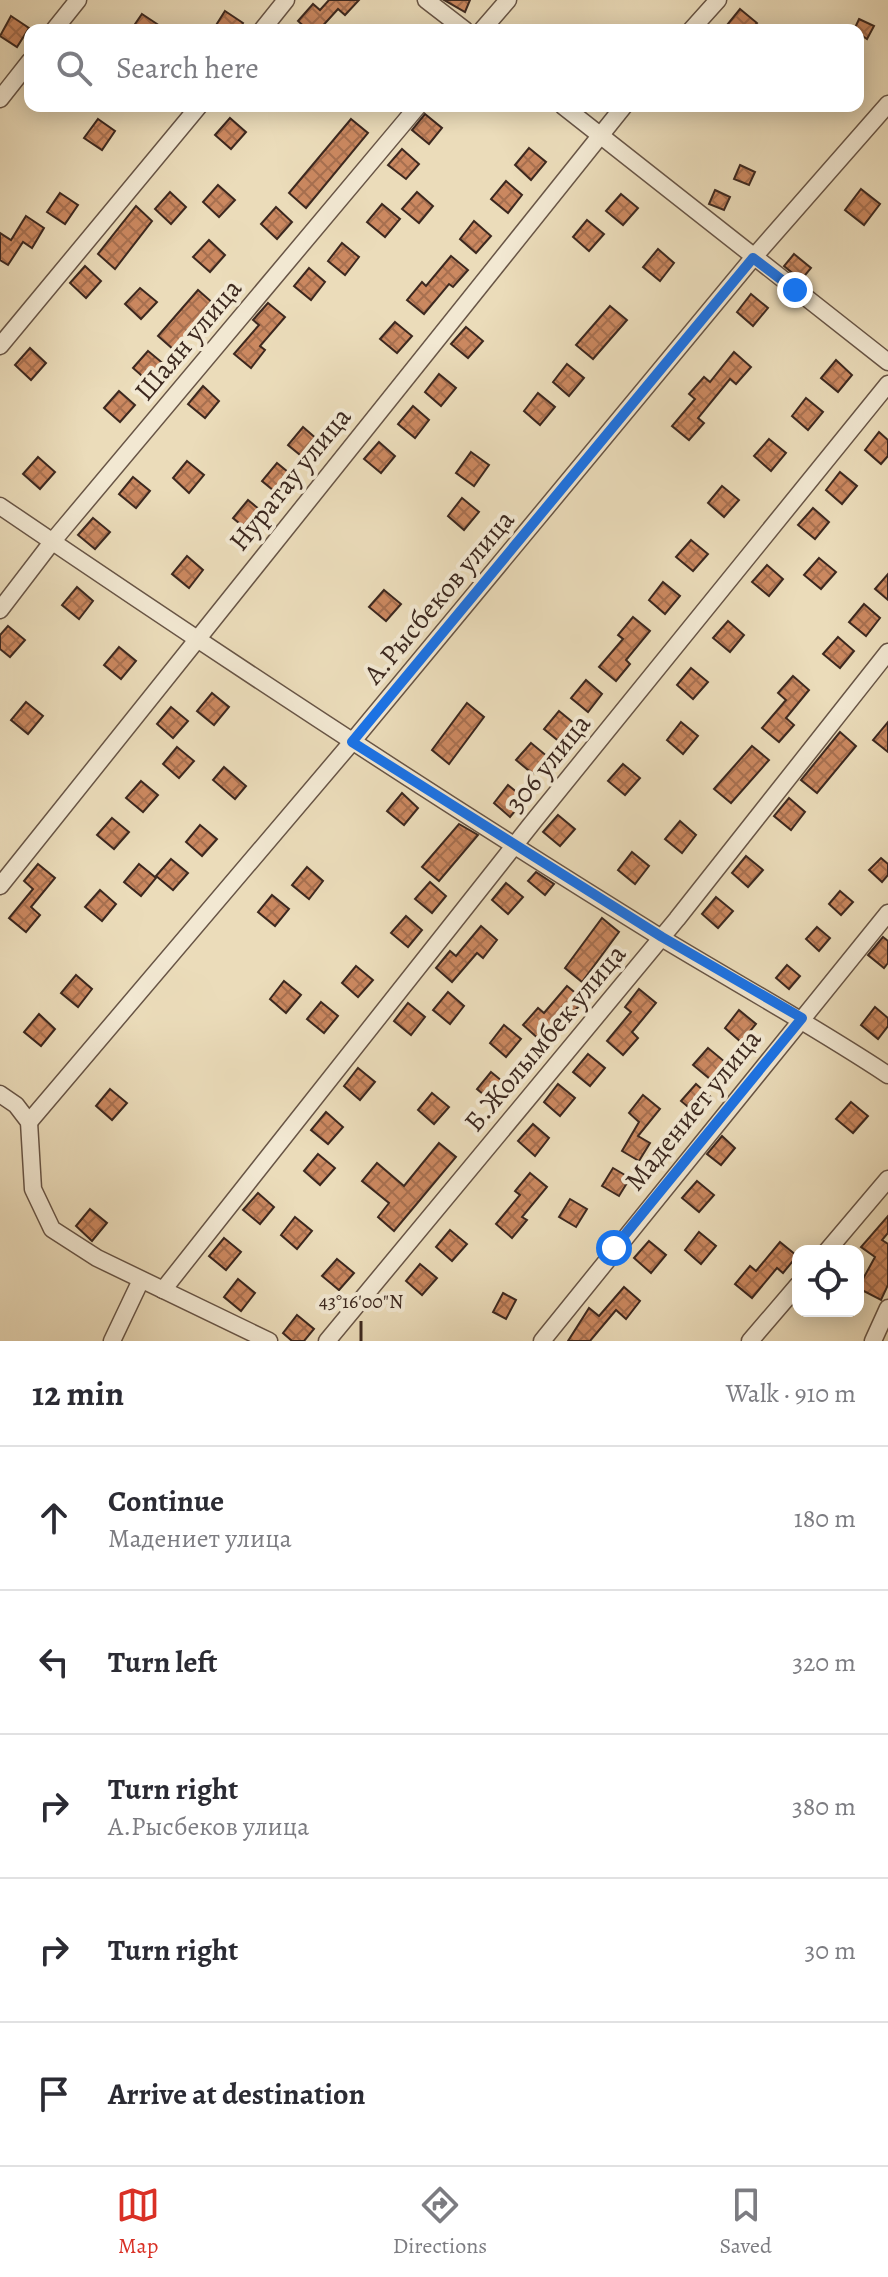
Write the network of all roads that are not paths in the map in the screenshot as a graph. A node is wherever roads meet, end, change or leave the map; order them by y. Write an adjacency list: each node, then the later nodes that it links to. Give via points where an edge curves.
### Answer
1 (78, 0): 6 (street)
2 (286, 0): 7 (street)
3 (426, 0): 8 (street)
4 (508, 0): 9 (street)
5 (718, 0): 10 (street)
6 (59, 24)
7 (267, 24)
8 (457, 24)
9 (487, 24)
10 (696, 24)
11 (24, 69): 12 (street)
12 (0, 99)
13 (888, 104): 19 (street, А.Рысбеков улица)
14 (194, 112): 20 (street)
15 (413, 112): 24 (street, Шаян улица)
16 (571, 112): 18 (street)
17 (619, 112): 18 (street, Нуратау улица)
18 (599, 134): 19 (street); 26 (street, Нуратау улица)
19 (753, 258): 21 (street); 28 (street, А.Рысбеков улица)
20 (0, 346)
21 (888, 362)
22 (888, 384): 29 (street, 306 улица)
23 (0, 506): 24 (street)
24 (52, 542): 25 (street, Шаян улица); 26 (street)
25 (0, 610)
26 (196, 637): 28 (street); 30 (street, Нуратау улица)
27 (888, 652): 32 (street, Б.Жолымбек улица)
28 (352, 742): 29 (street); 36 (street, А.Рысбеков улица)
29 (515, 844): 32 (street); 40 (street, 306 улица)
30 (0, 886)
31 (888, 913): 33 (street, Мадениет улица)
32 (662, 937): 33 (street); 45 (street, Б.Жолымбек улица)
33 (802, 1018): 34 (street); 46 (street, Мадениет улица)
34 (888, 1075)
35 (0, 1094): 36 (street)
36 (29, 1122): 39 (street, via 33,1189 52,1229)
37 (888, 1179): 38 (street)
38 (832, 1245)
39 (141, 1280): 40 (street); 43 (street)
40 (163, 1290): 44 (street)
41 (792, 1292): 47 (street)
42 (888, 1308): 48 (street)
43 (112, 1341)
44 (269, 1341)
45 (327, 1341)
46 (542, 1341)
47 (750, 1341)
48 (873, 1341)

